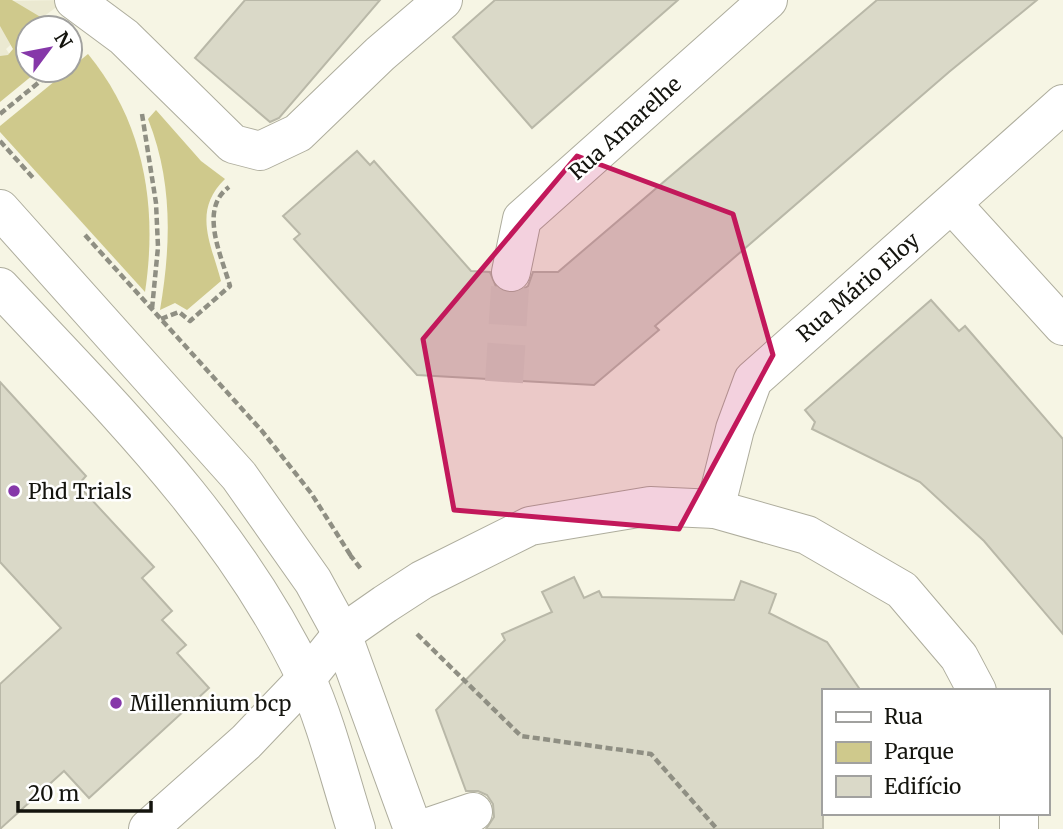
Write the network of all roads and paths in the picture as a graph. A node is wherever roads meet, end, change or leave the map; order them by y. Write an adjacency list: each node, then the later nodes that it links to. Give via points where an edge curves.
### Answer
1 (74, 0): 2 (street, via 124,37 233,144 260,151 298,133)
2 (443, 0)
3 (768, 0): 11 (street, Rua Amarelhe, via 522,219)
4 (37, 84): 7 (path)
5 (140, 104): 13 (path, via 156,203 158,247)
6 (1063, 104): 9 (street, Rua Mário Eloy)
7 (0, 114)
8 (241, 182): 14 (path, via 222,192 213,210 230,286 190,321 179,312)
9 (952, 204): 15 (street); 16 (street, Rua Mário Eloy, via 753,380)
10 (0, 209): 17 (street, via 239,476 313,581)
11 (511, 272)
12 (0, 287): 19 (street, via 142,438 209,518)
13 (152, 309)
14 (161, 319)
15 (1063, 326)
16 (715, 509): 17 (street, via 650,506 530,526 422,580); 20 (street, via 807,535 902,590 959,657)
17 (342, 634): 19 (street); 24 (street)
18 (438, 654): 26 (path, via 522,736 651,754)
19 (306, 679): 22 (street, via 246,742); 23 (street)
20 (976, 689)
21 (473, 812): 25 (street)
22 (148, 829)
23 (356, 829)
24 (413, 829)
25 (424, 829)
26 (718, 829)

